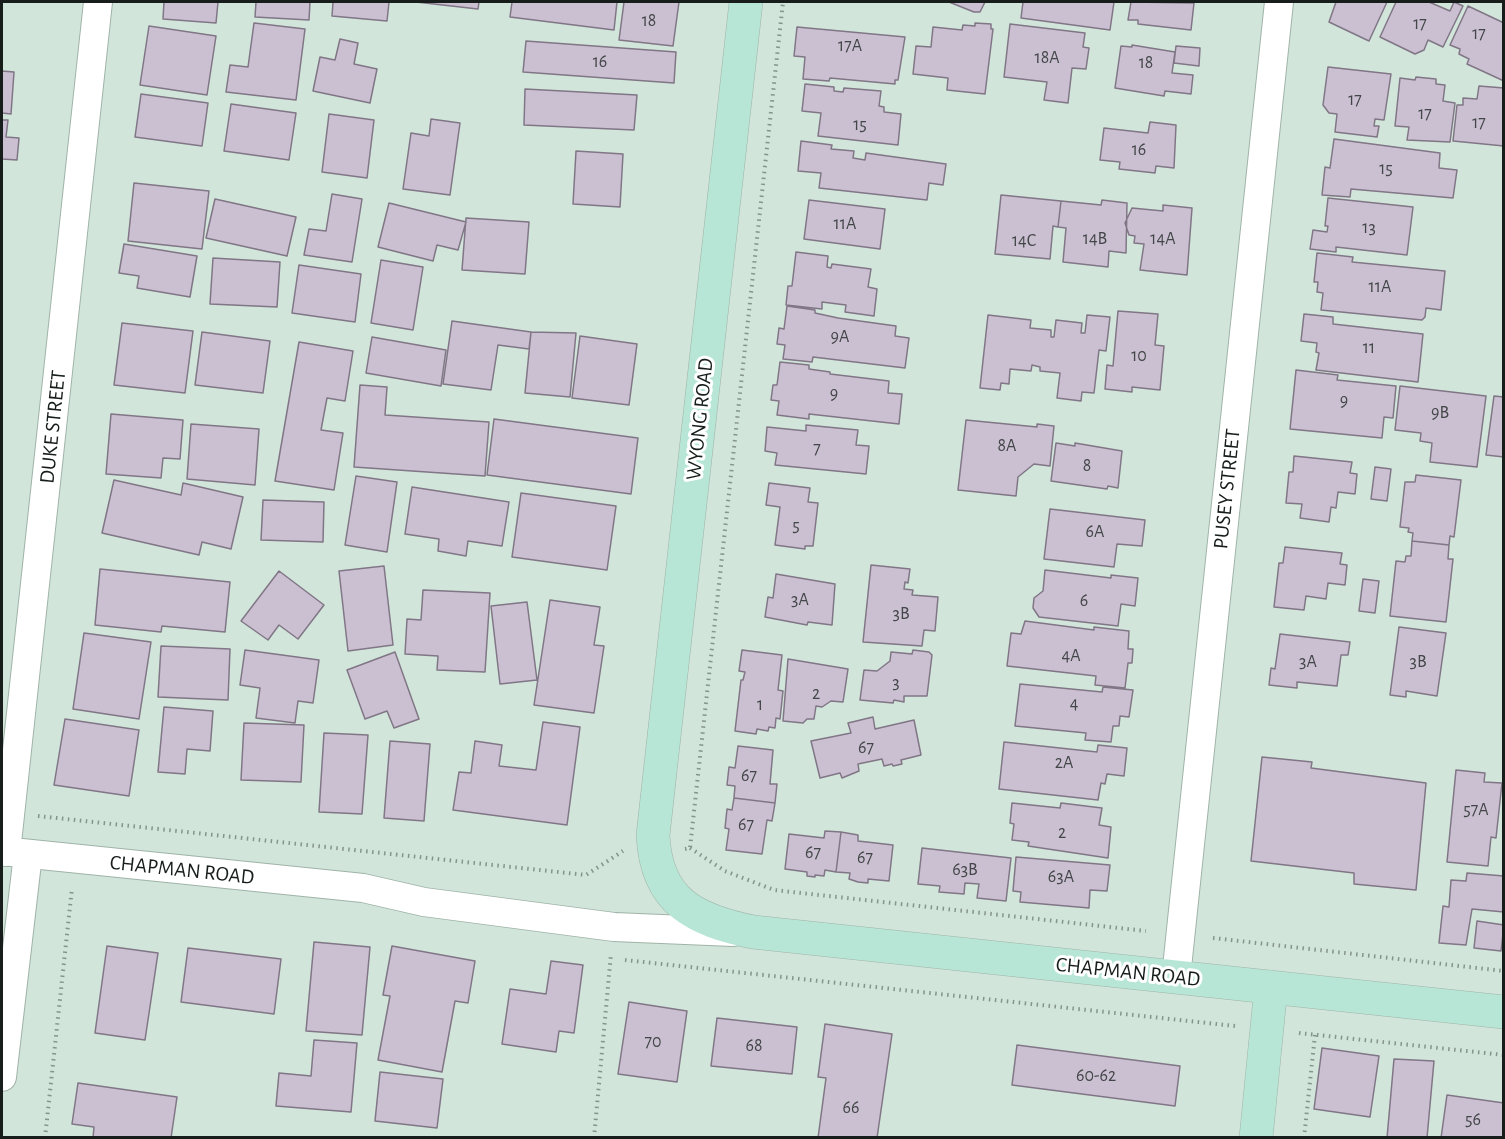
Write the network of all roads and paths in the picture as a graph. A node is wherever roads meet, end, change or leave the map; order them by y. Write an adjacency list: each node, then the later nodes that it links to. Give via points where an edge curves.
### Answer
1 (98, 2): 5 (street, DUKE STREET)
2 (746, 2): 7 (street, WYONG ROAD)
3 (783, 2): 8 (path)
4 (1279, 2): 17 (street, PUSEY STREET)
5 (12, 812): 6 (path); 9 (street, DUKE STREET)
6 (79, 822): 7 (path, via 586,875 620,851); 10 (path)
7 (653, 843): 8 (path); 13 (street, CHAPMAN ROAD, via 660,876 669,892 689,911 717,924)
8 (690, 848): 12 (path, via 725,871 774,890)
9 (12, 852): 10 (street, CHAPMAN ROAD); 24 (street, DUKE STREET)
10 (75, 859): 11 (street, CHAPMAN ROAD, via 363,888 424,902); 25 (path)
11 (614, 927): 13 (street, CHAPMAN ROAD); 15 (path)
12 (1146, 931)
13 (753, 932): 17 (street, CHAPMAN ROAD)
14 (1213, 938): 16 (path)
15 (610, 958): 20 (path); 26 (path)
16 (1503, 971)
17 (1176, 977): 18 (street, CHAPMAN ROAD)
18 (1271, 987): 19 (street, CHAPMAN ROAD); 27 (street)
19 (1503, 1012)
20 (1242, 1027)
21 (1299, 1033): 22 (path)
22 (1315, 1035): 23 (path); 28 (path)
23 (1503, 1055)
24 (2, 1077)
25 (45, 1137)
26 (594, 1137)
27 (1256, 1137)
28 (1304, 1137)

